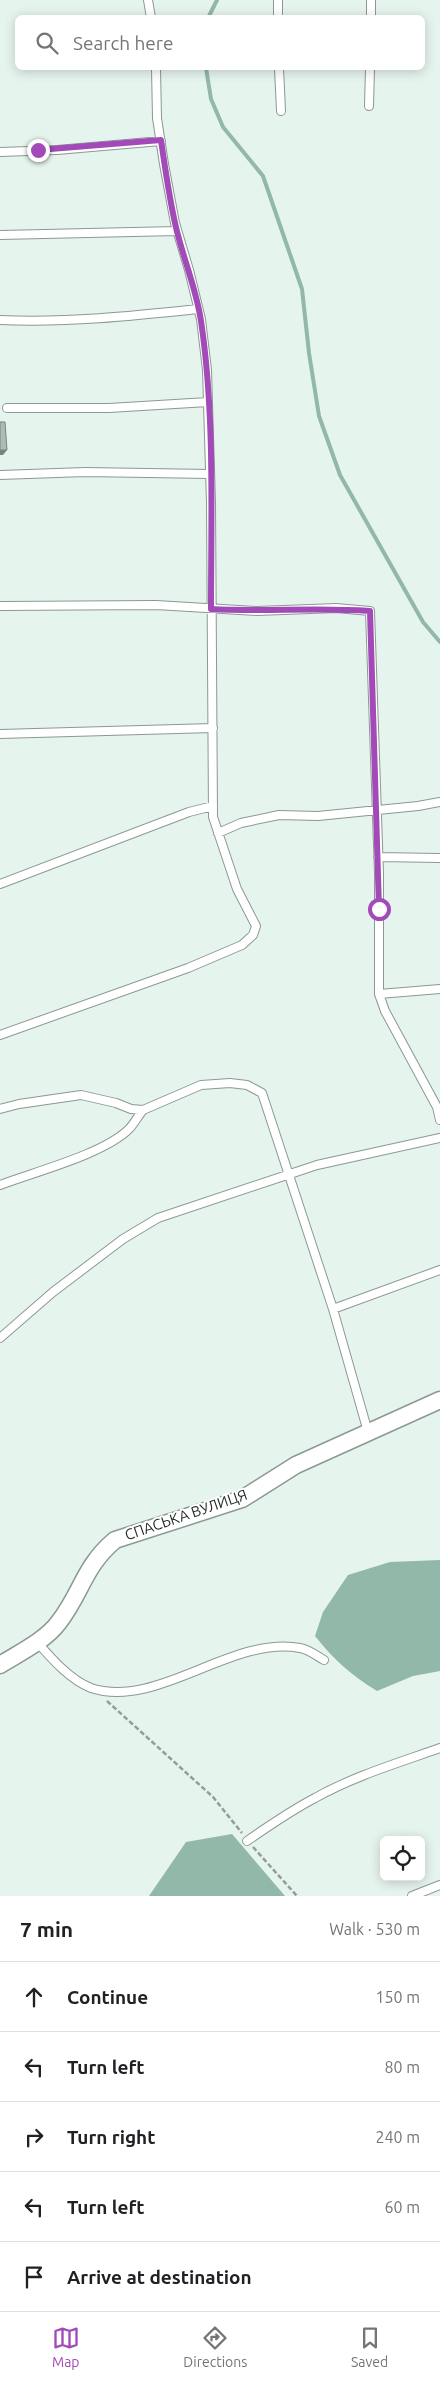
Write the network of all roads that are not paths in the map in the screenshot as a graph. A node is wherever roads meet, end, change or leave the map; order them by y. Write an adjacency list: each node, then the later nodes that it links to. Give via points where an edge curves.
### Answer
1 (148, 0): 4 (lane)
2 (278, 0): 5 (lane)
3 (371, 0): 6 (lane)
4 (150, 15)
5 (278, 15)
6 (370, 15)
7 (156, 70): 12 (lane)
8 (280, 70): 11 (lane)
9 (370, 70): 10 (lane)
10 (369, 106)
11 (281, 111)
12 (161, 140): 13 (lane); 14 (lane)
13 (0, 152)
14 (177, 231): 15 (lane); 16 (lane)
15 (0, 235)
16 (198, 309): 17 (lane, via 109,318); 18 (lane)
17 (0, 320)
18 (208, 402): 19 (lane, via 109,408); 20 (lane)
19 (7, 408)
20 (210, 474): 21 (lane, via 85,472); 23 (lane)
21 (0, 475)
22 (0, 606): 23 (lane, via 156,605)
23 (211, 609): 24 (lane); 28 (lane, via 336,608 370,611)
24 (213, 728): 25 (lane); 27 (lane)
25 (0, 734)
26 (440, 802): 28 (lane)
27 (213, 806): 29 (lane); 32 (lane, via 189,812)
28 (376, 811): 29 (lane, via 318,816 279,815 241,823); 30 (lane)
29 (218, 833): 35 (lane, via 237,889 256,926 254,935 242,945 188,968)
30 (378, 857): 31 (lane); 34 (lane)
31 (440, 858)
32 (0, 884)
33 (440, 989): 34 (lane)
34 (379, 994): 38 (lane, via 437,1107)
35 (0, 1035)
36 (0, 1109): 37 (lane, via 81,1095)
37 (142, 1110): 40 (lane, via 201,1085 247,1085 262,1093); 41 (lane, via 129,1129 111,1141 70,1161)
38 (440, 1120)
39 (440, 1138): 40 (lane)
40 (288, 1174): 43 (lane); 44 (lane, via 151,1222 115,1244)
41 (0, 1185)
42 (440, 1270): 43 (lane)
43 (333, 1309): 46 (lane)
44 (0, 1338)
45 (440, 1400): 46 (street, СПАСЬКА ВУЛИЦЯ)
46 (368, 1432): 47 (street, СПАСЬКА ВУЛИЦЯ, via 296,1465 242,1499 116,1540 90,1566 58,1624)
47 (37, 1642): 48 (lane, via 72,1676 90,1687 116,1693 144,1688 267,1648 302,1648); 49 (street, СПАСЬКА ВУЛИЦЯ)
48 (324, 1660)
49 (0, 1665)
50 (440, 1748): 51 (lane, via 317,1796)
51 (248, 1841)
52 (440, 1885): 53 (lane)
53 (412, 1896)

